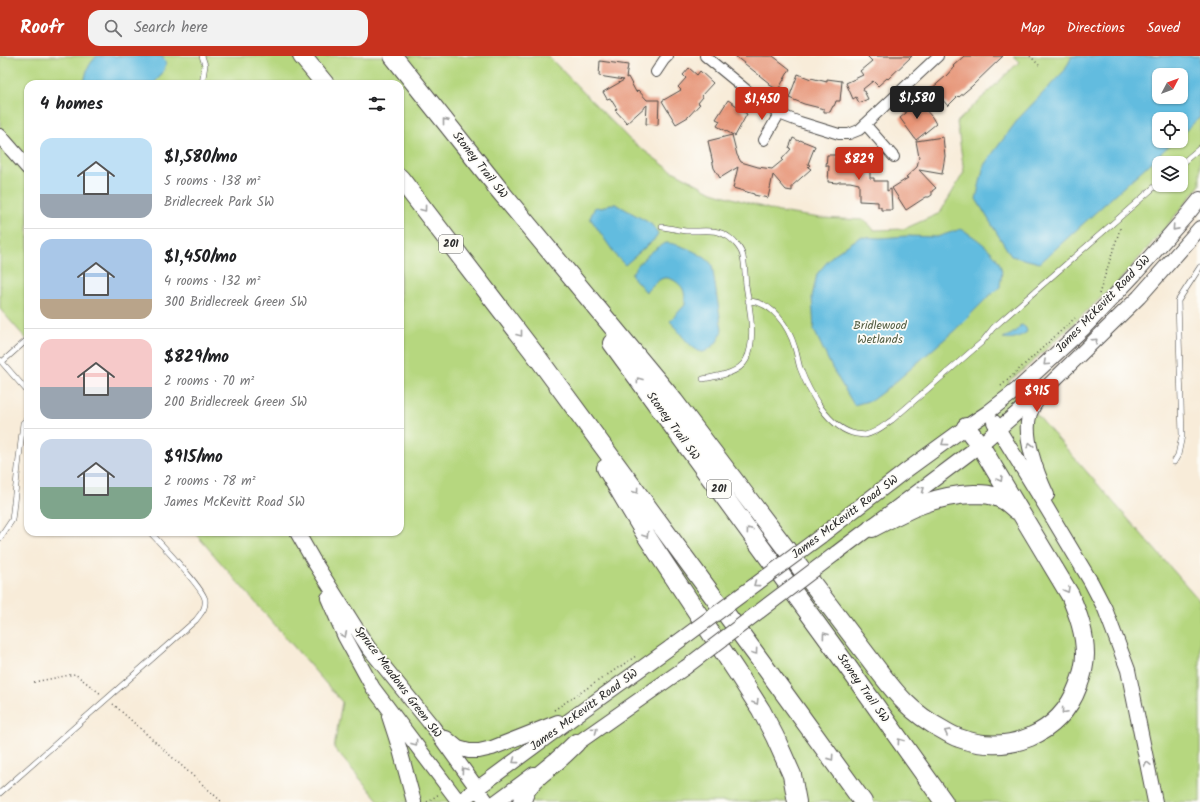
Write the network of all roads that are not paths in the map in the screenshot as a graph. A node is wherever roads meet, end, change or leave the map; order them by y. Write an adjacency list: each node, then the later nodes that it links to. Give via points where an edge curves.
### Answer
1 (202, 56): 8 (lane, via 205,65)
2 (302, 56): 9 (highway)
3 (393, 56): 19 (highway, Stoney Trail SW / 201, one-way to 3)
4 (668, 56): 7 (street)
5 (706, 56): 10 (street, via 760,101)
6 (938, 56): 11 (street)
7 (656, 72)
8 (203, 80)
9 (322, 80)
10 (780, 114): 11 (street, via 839,134 854,132); 13 (street)
11 (865, 124): 15 (street)
12 (0, 136): 17 (main road)
13 (764, 140)
14 (1200, 148): 16 (lane)
15 (894, 157)
16 (1188, 158)
17 (24, 163)
18 (404, 183): 27 (highway, 201, one-way to 27)
19 (495, 185): 38 (highway, one-way to 19, via 1070,595 1079,616 1084,635 1082,676 1067,709 1037,735 1008,744 970,742 922,718 892,689 674,401); 51 (highway, Stoney Trail SW / 201, one-way to 19)
20 (1152, 189): 25 (lane, via 892,420 877,431 864,435 848,432 832,420 808,386 795,346 779,316 765,305)
21 (1200, 199): 32 (main road, James McKevitt Road SW, one-way to 32, via 1084,328 1019,388)
22 (662, 227): 25 (lane, via 687,231 715,230 729,238 743,256)
23 (1200, 228): 30 (main road, James McKevitt Road SW, one-way to 23, via 1139,297)
24 (1200, 267): 37 (lane, via 1178,301 1182,436)
25 (748, 301): 29 (lane, via 751,346 746,360 736,370)
26 (24, 342): 28 (lane)
27 (538, 358): 57 (highway, one-way to 57, via 647,537 761,710 792,774); 58 (highway, 201, one-way to 58)
28 (1, 361): 31 (lane)
29 (703, 379)
30 (1048, 386): 35 (main road, James McKevitt Road SW); 44 (main road, one-way to 30, via 1084,561 1041,482 1030,445 1030,412)
31 (24, 387)
32 (987, 413): 34 (main road, James McKevitt Road SW); 35 (main road)
33 (24, 422): 42 (lane, via 12,520)
34 (966, 427): 36 (highway); 46 (main road, James McKevitt Road SW, one-way to 46, bridge, via 672,647)
35 (999, 430): 36 (main road, James McKevitt Road SW); 44 (main road)
36 (980, 445): 38 (highway, one-way to 38); 39 (main road, James McKevitt Road SW, one-way to 36)
37 (1174, 462)
38 (1022, 515): 39 (highway, via 1001,498 981,494 956,495 907,510)
39 (872, 528): 48 (main road, James McKevitt Road SW, one-way to 39, bridge, via 686,667)
40 (154, 536): 50 (lane, via 199,588 206,599 205,609 196,620)
41 (299, 536): 43 (main road, Spruce Meadows Green SW)
42 (0, 538)
43 (313, 560): 45 (main road, Spruce Meadows Green SW, one-way to 45, via 345,637 373,688); 47 (main road, Spruce Meadows Green SW, via 368,647)
44 (1091, 582): 59 (main road, one-way to 44, via 1128,670 1105,609)
45 (384, 702): 52 (main road); 53 (main road, Spruce Meadows Green SW, one-way to 53)
46 (582, 711): 47 (main road, via 544,728 479,751 458,748); 49 (main road, James McKevitt Road SW, one-way to 49)
47 (433, 727): 49 (main road, Spruce Meadows Green SW, one-way to 47)
48 (576, 743): 55 (main road, James McKevitt Road SW); 56 (highway, via 530,783)
49 (478, 789): 53 (main road, James McKevitt Road SW); 54 (main road, Spruce Meadows Green SW)
50 (0, 793)
51 (943, 800)
52 (414, 802)
53 (459, 802)
54 (487, 802)
55 (496, 802)
56 (522, 802)
57 (797, 802)
58 (863, 802)
59 (1155, 802)

